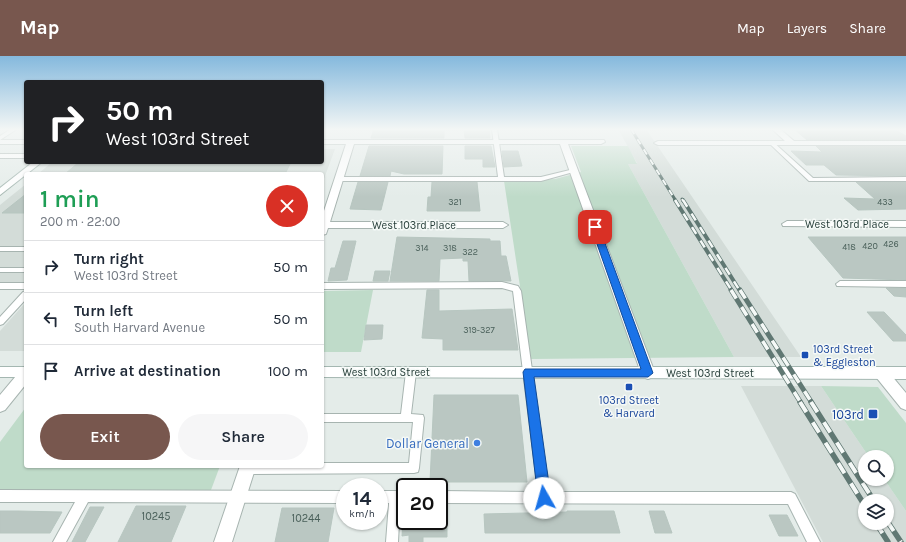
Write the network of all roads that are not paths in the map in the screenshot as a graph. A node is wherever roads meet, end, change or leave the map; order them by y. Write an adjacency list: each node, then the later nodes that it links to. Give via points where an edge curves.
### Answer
1 (348, 152): 11 (street)
2 (497, 152): 12 (lane)
3 (567, 152): 8 (street)
4 (781, 152): 13 (lane, via 811,180)
5 (0, 156): 6 (lane)
6 (24, 156)
7 (35, 164): 9 (street)
8 (574, 171): 12 (lane, via 541,179); 36 (street)
9 (25, 172)
10 (24, 173): 14 (street)
11 (339, 179): 12 (lane); 17 (street)
12 (501, 179)
13 (906, 179)
14 (0, 192)
15 (787, 224): 16 (street, West 103rd Place)
16 (906, 224)
17 (324, 225)
18 (503, 225): 19 (street, West 103rd Place)
19 (324, 228)
20 (0, 249): 21 (lane)
21 (24, 250)
22 (0, 270): 23 (lane)
23 (24, 270)
24 (840, 284): 25 (lane)
25 (906, 284)
26 (0, 286): 27 (lane)
27 (24, 286)
28 (324, 286): 34 (lane, via 510,286 517,291)
29 (24, 296): 30 (lane)
30 (0, 322)
31 (0, 372): 35 (street)
32 (324, 372): 33 (street, West 103rd Street)
33 (412, 372): 34 (street, West 103rd Street); 43 (lane)
34 (529, 372): 36 (street, West 103rd Street); 51 (lane)
35 (24, 373)
36 (648, 373): 37 (street, West 103rd Street)
37 (881, 373): 38 (street, West 103rd Street); 40 (street)
38 (906, 373)
39 (24, 376): 41 (street)
40 (906, 404)
41 (0, 406)
42 (324, 418): 43 (lane)
43 (406, 418): 44 (lane, via 419,418 414,468)
44 (324, 467)
45 (248, 468): 48 (street)
46 (0, 496): 47 (lane)
47 (84, 496): 48 (lane); 53 (lane)
48 (238, 496): 49 (lane); 54 (street)
49 (336, 497)
50 (448, 497): 51 (lane)
51 (544, 498): 56 (lane, via 791,498)
52 (396, 520): 55 (lane)
53 (59, 542)
54 (223, 542)
55 (392, 542)
56 (814, 542)

